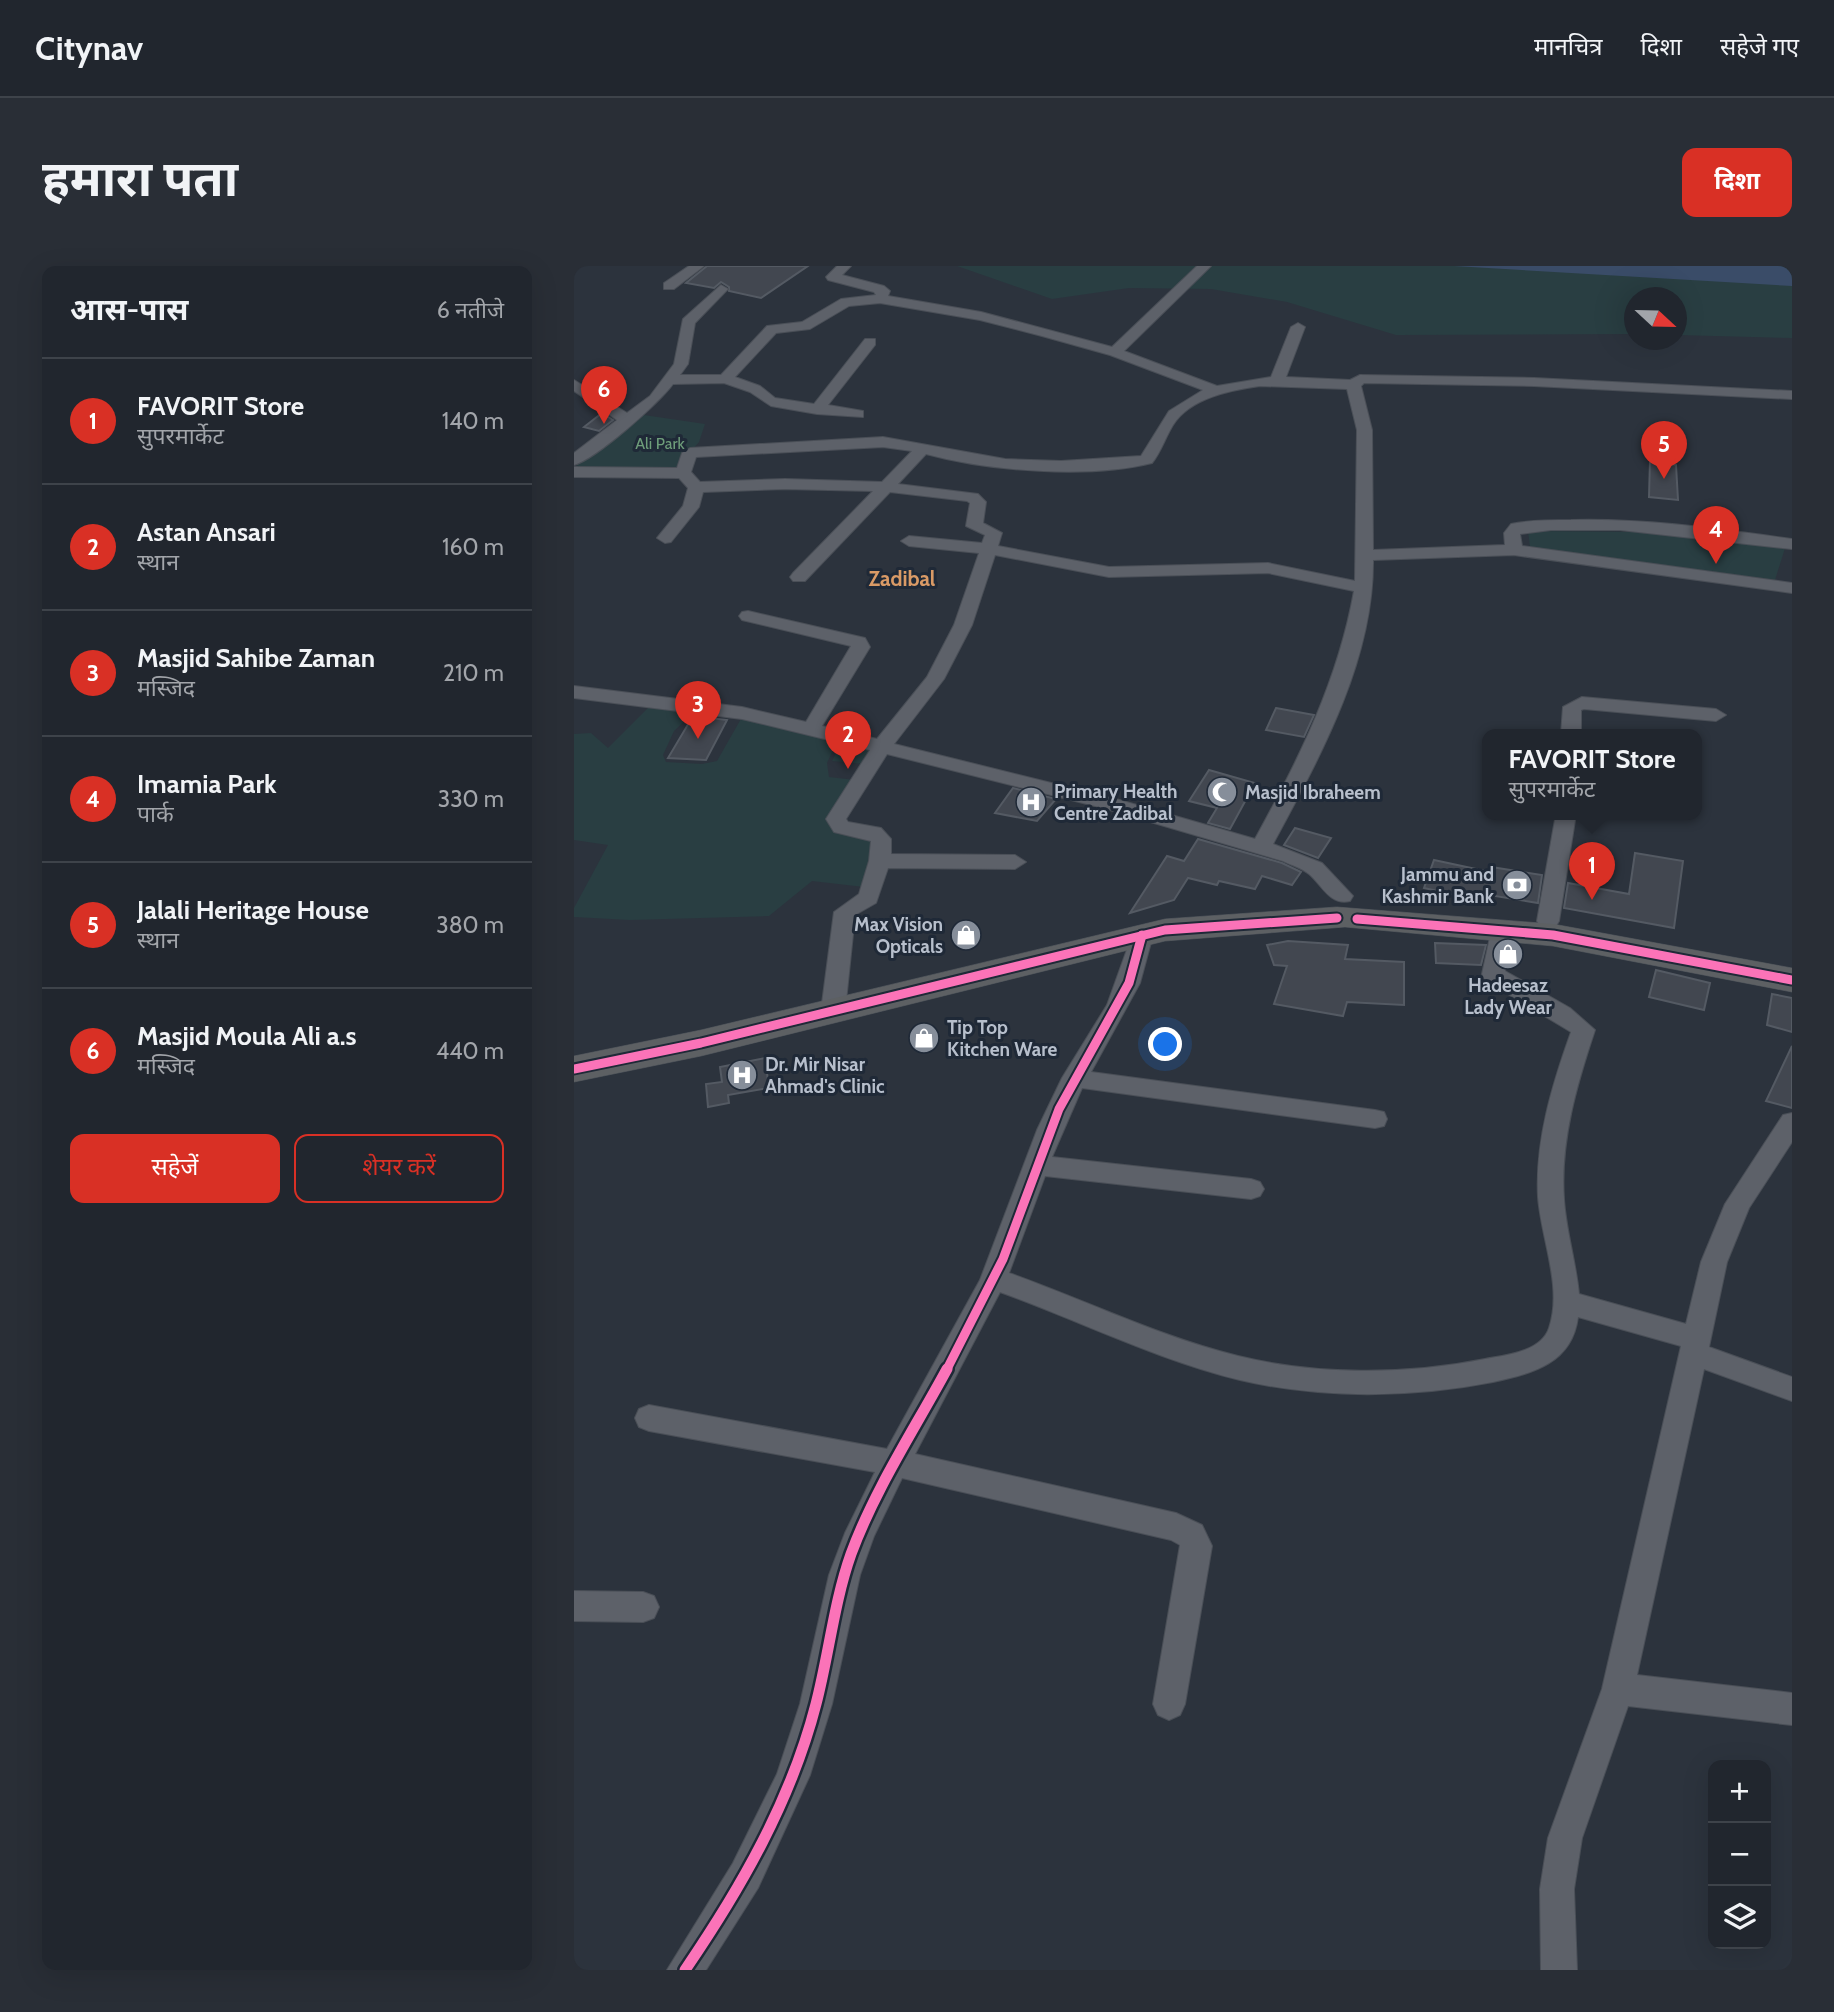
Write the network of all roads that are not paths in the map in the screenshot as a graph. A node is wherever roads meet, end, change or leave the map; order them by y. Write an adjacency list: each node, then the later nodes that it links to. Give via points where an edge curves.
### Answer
1 (698, 266): 4 (street)
2 (845, 266): 6 (street, via 834,277 883,291)
3 (1205, 266): 9 (street)
4 (669, 286)
5 (721, 289): 11 (street, via 688,322 681,364)
6 (880, 299): 9 (street, via 981,316); 10 (street, via 846,302 805,326 772,328)
7 (1298, 327): 12 (street)
8 (870, 342): 17 (street)
9 (1115, 352): 15 (street)
10 (725, 379): 11 (street); 17 (street, via 755,389 771,402)
11 (671, 380): 19 (street)
12 (1277, 380): 14 (street); 15 (street)
13 (574, 384): 19 (street)
14 (1353, 384): 16 (street, via 1360,379 1450,379); 31 (street, via 1366,424)
15 (1218, 391): 20 (street, via 1168,420 1146,460 1008,465 977,463)
16 (1792, 395)
17 (817, 410): 18 (street)
18 (858, 414)
19 (629, 421): 21 (street)
20 (923, 448): 23 (street, via 883,442 771,451 696,451 686,456); 24 (street)
21 (574, 460)
22 (574, 472): 23 (street)
23 (683, 473): 25 (street)
24 (886, 486): 25 (street); 29 (street, via 972,497 978,502 974,526 994,533); 32 (street)
25 (696, 487): 26 (street, via 691,507)
26 (665, 538)
27 (909, 541): 29 (street)
28 (1792, 544): 30 (street, via 1653,529 1524,527 1512,533)
29 (988, 549): 34 (street, via 1109,572 1253,567); 40 (street, via 963,625 935,679)
30 (1514, 550): 31 (street); 33 (street)
31 (1364, 555): 34 (street)
32 (799, 577)
33 (1791, 583)
34 (1364, 588): 42 (street, via 1332,706)
35 (748, 616): 38 (street, via 859,642 861,647 846,676)
36 (574, 692): 38 (street, via 742,713)
37 (1716, 715): 39 (street, via 1582,702 1572,707)
38 (811, 729): 40 (street)
39 (1571, 729)
40 (882, 746): 42 (street); 43 (street, via 836,819 841,827 880,836)
41 (1565, 820): 46 (street)
42 (1262, 846): 45 (street, via 1315,868)
43 (880, 861): 44 (street); 51 (street, via 868,898 845,912)
44 (1015, 862)
45 (1347, 907): 46 (highway, via 1442,908); 47 (highway); 48 (highway)
46 (1548, 921): 49 (highway)
47 (1503, 928): 50 (highway); 59 (street, via 1493,974 1566,1014 1583,1030 1563,1089 1552,1158 1551,1197)
48 (1153, 932): 51 (highway); 53 (street, via 1119,1008)
49 (1792, 967)
50 (1792, 980)
51 (833, 1011): 52 (highway)
52 (574, 1069)
53 (1074, 1078): 54 (street); 56 (street)
54 (1375, 1119)
55 (1792, 1122): 60 (street, via 1738,1204 1714,1262)
56 (1035, 1166): 57 (street); 58 (street)
57 (1251, 1189)
58 (994, 1279): 59 (street, via 1216,1361 1260,1373 1311,1378 1469,1376 1532,1362 1562,1329); 63 (street)
59 (1566, 1301): 60 (street)
60 (1695, 1346): 61 (street); 66 (street)
61 (1792, 1389)
62 (649, 1418): 63 (street)
63 (895, 1463): 67 (street, via 1176,1527 1191,1535 1197,1546); 69 (street, via 859,1534 840,1588 815,1706 772,1829)
64 (574, 1606): 65 (street)
65 (643, 1606)
66 (1618, 1689): 68 (street); 70 (street, via 1565,1838 1557,1889)
67 (1169, 1704)
68 (1792, 1709)
69 (685, 1970)
70 (1559, 1970)

